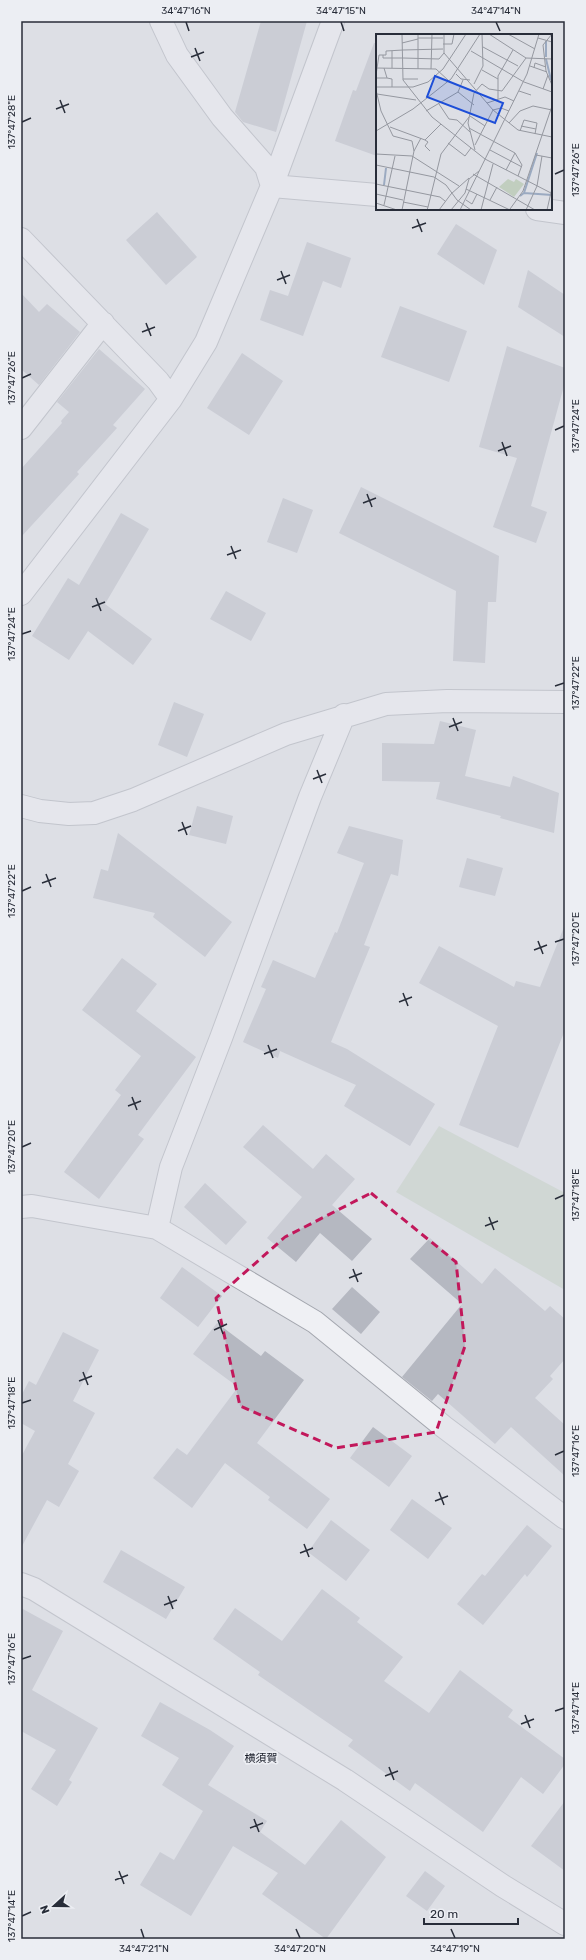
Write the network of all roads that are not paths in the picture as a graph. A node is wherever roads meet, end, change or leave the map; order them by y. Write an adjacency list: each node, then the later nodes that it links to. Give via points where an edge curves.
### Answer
1 (160, 21): 3 (street, via 177,55 222,117 266,168)
2 (333, 21): 3 (street)
3 (272, 186): 4 (street); 9 (street, via 206,342)
4 (376, 195)
5 (544, 210): 6 (street)
6 (565, 213)
7 (24, 245): 8 (street)
8 (103, 323): 9 (street, via 158,381); 10 (street)
9 (171, 399): 11 (street)
10 (21, 428)
11 (21, 594)
12 (565, 702): 13 (street, via 447,701 386,704)
13 (344, 715): 14 (street, via 286,734 133,800 94,813 69,814); 16 (street, via 310,797 230,1016 171,1167)
14 (21, 806)
15 (21, 1207): 16 (street, via 32,1206)
16 (157, 1228): 17 (street, via 315,1322 444,1427)
17 (565, 1518)
18 (21, 1584): 19 (street, via 34,1589 345,1780 503,1886)
19 (565, 1924)

